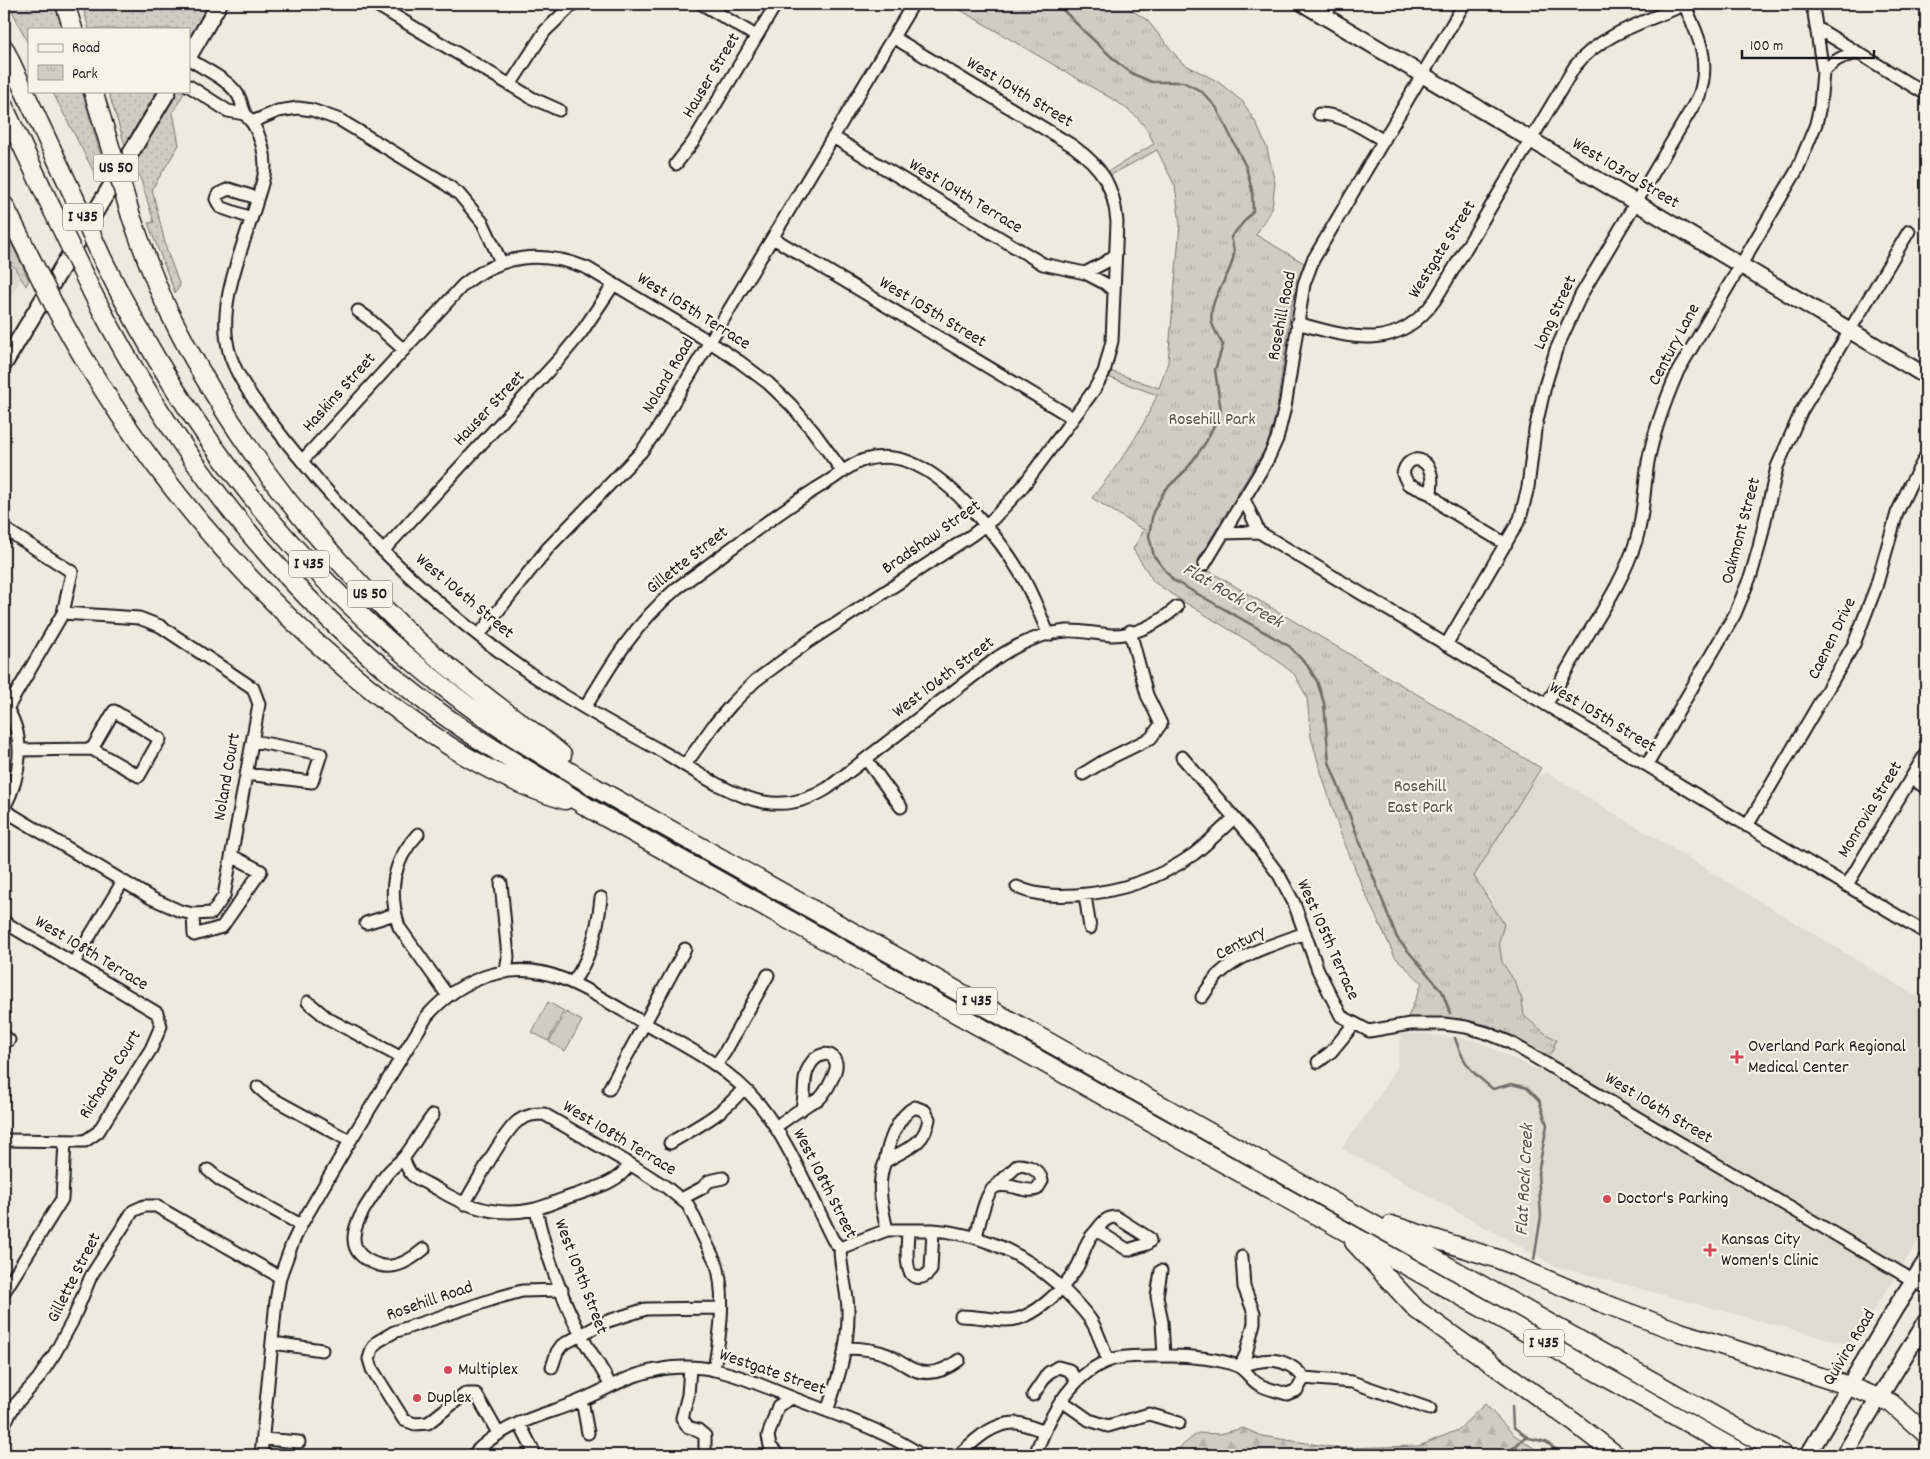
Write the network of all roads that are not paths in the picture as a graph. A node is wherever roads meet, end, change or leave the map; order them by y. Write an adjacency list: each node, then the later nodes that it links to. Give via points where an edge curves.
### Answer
1 (219, 4): 19 (main road)
2 (375, 4): 23 (street)
3 (573, 4): 23 (street, via 545,30)
4 (776, 4): 15 (street, Hauser Street)
5 (913, 4): 16 (street, Noland Road)
6 (1304, 4): 12 (main road, West 103rd Street)
7 (1464, 4): 22 (street, Rosehill Road)
8 (1685, 4): 33 (street, Westgate Street, via 1593,47 1575,66); 38 (street, Long Street, via 1704,56 1702,88)
9 (1811, 4): 14 (street, Century Lane)
10 (65, 5): 13 (highway)
11 (706, 7): 15 (street)
12 (1329, 10): 22 (main road, West 103rd Street)
13 (73, 28)
14 (1817, 28): 18 (street); 21 (street, Century Lane)
15 (756, 36): 35 (street, Hauser Street, via 693,142)
16 (893, 37): 32 (street, Noland Road); 36 (street, West 104th Street, via 1073,146 1105,176)
17 (4, 48): 89 (highway, I 435, bridge, via 130,315 194,420 231,472 300,555 375,629 454,696)
18 (1859, 54): 21 (street, via 1843,56); 27 (street)
19 (190, 55)
20 (190, 58): 31 (street, West 106th Street, via 233,88)
21 (1823, 72): 45 (street, Century Lane, via 1820,106 1807,148)
22 (1422, 74): 33 (main road, West 103rd Street); 34 (street, Rosehill Road)
23 (510, 85): 29 (street)
24 (190, 87): 31 (street, via 228,111)
25 (93, 92): 89 (highway, US 50, bridge, via 154,279 191,355 250,450 337,559 390,615 464,680 560,753)
26 (167, 92): 54 (main road)
27 (1926, 94)
28 (4, 107): 91 (highway, I 435, bridge, via 117,342 175,436 218,496 272,560 372,659 470,734)
29 (559, 110)
30 (1319, 114): 34 (street, via 1339,116)
31 (248, 118): 37 (street, West 106th Street, via 260,140 265,169); 44 (street, via 298,108 340,120 459,194 483,223)
32 (833, 138): 42 (street, Noland Road); 46 (street, West 104th Terrace, via 1043,264)
33 (1531, 139): 38 (main road, West 103rd Street); 50 (street, Westgate Street, via 1435,300 1414,323 1388,336 1374,338 1351,337)
34 (1384, 141): 50 (street, Rosehill Road, via 1313,260 1304,284)
35 (676, 164)
36 (1112, 193): 43 (street, Bradshaw Street, via 1116,206)
37 (257, 198): 40 (street, West 106th Street); 40 (street, via 228,189 218,194 216,199 220,207)
38 (1637, 202): 45 (main road, West 103rd Street); 66 (street, Long Street, via 1581,296 1556,350 1534,430 1523,510)
39 (4, 205): 91 (highway, bridge, via 83,359 114,407 162,474 244,572 303,632 357,679 456,751 539,792)
40 (251, 218): 58 (street, West 106th Street, via 226,302 226,336 230,356 264,411)
41 (1909, 231): 51 (street, Oakmont Street)
42 (773, 238): 52 (street, Noland Road); 56 (street, West 105th Street)
43 (1116, 254): 46 (street); 48 (street, Bradshaw Street)
44 (501, 262): 47 (street, West 105th Terrace, via 531,257 560,259 586,268); 53 (street, Haskins Street, via 463,285)
45 (1740, 265): 51 (main road, West 103rd Street); 75 (street, Century Lane, via 1678,371 1664,402 1648,462 1642,512 1629,562 1618,586)
46 (1085, 272): 48 (street, West 104th Terrace)
47 (614, 284): 52 (street, West 105th Terrace); 67 (street, Hauser Street, via 561,357)
48 (1114, 291): 56 (street, Bradshaw Street, via 1112,341 1104,372)
49 (358, 311): 53 (street, Haskins Street)
50 (1297, 323): 61 (street, Rosehill Road, via 1283,420 1268,459)
51 (1850, 330): 55 (main road, West 103rd Street); 85 (street, Oakmont Street, via 1788,438 1777,467 1751,575 1735,614)
52 (710, 342): 59 (street, West 105th Terrace, via 768,383 791,405); 72 (street, Noland Road, via 641,452 548,548)
53 (404, 350): 58 (street, Haskins Street)
54 (4, 364)
55 (1926, 376)
56 (1074, 418): 62 (street, Bradshaw Street, via 1014,497)
57 (1926, 456): 95 (street, Caenen Drive, via 1897,513 1876,586 1854,644)
58 (302, 461): 67 (street, West 106th Street)
59 (843, 472): 62 (street, via 862,460 894,458 910,462 941,480); 77 (street, Gillette Street, via 816,488 658,605 618,652)
60 (1431, 494): 66 (street, via 1446,508)
61 (1244, 499): 63 (street); 64 (street, Rosehill Road)
62 (985, 525): 73 (street, via 1022,576); 84 (street, Bradshaw Street, via 762,675 713,726)
63 (1259, 532): 64 (street); 74 (street, West 105th Street)
64 (1223, 533): 68 (street, Rosehill Road)
65 (4, 538): 70 (street, via 8,531 72,572)
66 (1506, 544): 74 (street, Long Street)
67 (383, 551): 72 (street, West 106th Street)
68 (1204, 565)
69 (1177, 607): 71 (street, via 1157,622)
70 (63, 613): 76 (street); 78 (street, Noland Court, via 139,618 160,626 253,688 259,704)
71 (1130, 631): 73 (street, via 1113,635 1068,631); 87 (street, via 1147,695 1161,724 1151,738 1104,760)
72 (479, 635): 77 (street, West 106th Street, via 548,686)
73 (1048, 635): 83 (street, West 106th Street, via 1014,647 998,657)
74 (1446, 645): 75 (street, West 105th Street)
75 (1546, 705): 85 (street, West 105th Street)
76 (6, 707): 80 (street, via 16,730)
77 (585, 708): 84 (street, West 106th Street)
78 (252, 741): 86 (street, Noland Court); 86 (street, via 321,754 312,782)
79 (92, 749): 79 (street, via 114,711 160,739 139,776); 80 (street)
80 (19, 750): 93 (street, via 17,776)
81 (1926, 753): 88 (street, Monrovia Street)
82 (1182, 757): 94 (street, West 105th Terrace)
83 (866, 759): 84 (street, West 106th Street, via 820,793 780,803 761,802 740,795); 92 (street)
84 (685, 765)
85 (1647, 765): 95 (street, West 105th Street)
86 (247, 774): 97 (street, Noland Court)
87 (1084, 774)
88 (1911, 778): 90 (street); 100 (street, Monrovia Street)
89 (596, 788): 146 (highway, I 435)
90 (1926, 788)
91 (587, 807): 151 (highway, I 435)
92 (901, 807)
93 (4, 809): 98 (street)
94 (1234, 818): 102 (street, via 1194,854 1150,879 1108,892); 109 (street, West 105th Terrace, via 1279,875)
95 (1747, 826): 100 (street, West 105th Street)
96 (418, 834): 105 (street, via 396,869)
97 (232, 856): 104 (street, Noland Court, via 224,896 212,913); 104 (street, via 261,871 222,927 194,934)
98 (123, 882): 104 (street, via 151,898); 112 (street)
99 (502, 883): 113 (street, via 508,957)
100 (1847, 885): 110 (street, West 105th Street)
101 (1016, 887): 102 (street, via 1038,894)
102 (1085, 894): 108 (street)
103 (601, 898): 115 (street, via 593,943)
104 (193, 914)
105 (395, 914): 107 (street); 116 (street, via 399,926)
106 (4, 922): 112 (street, West 108th Terrace)
107 (366, 923)
108 (1090, 928)
109 (1305, 933): 117 (street, Century, via 1262,949 1234,964 1217,976); 121 (street, West 105th Terrace, via 1334,1004 1341,1016)
110 (1926, 933)
111 (686, 949): 120 (street)
112 (73, 964): 119 (street, West 108th Terrace, via 158,1014)
113 (506, 972): 115 (street, West 108th Street, via 536,972); 116 (street, West 108th Street, via 477,979)
114 (768, 975): 126 (street)
115 (572, 983): 120 (street, West 108th Street)
116 (448, 996): 124 (street, West 108th Street, via 431,1011)
117 (1202, 997)
118 (308, 1002): 124 (street, via 327,1018)
119 (159, 1018): 134 (street, Richards Court, via 161,1026 151,1049 98,1132 85,1141)
120 (645, 1024): 126 (street, West 108th Street); 129 (street)
121 (1354, 1024): 125 (street, West 105th Terrace, via 1331,1052); 160 (street, West 106th Street, via 1369,1031 1410,1024 1444,1024 1466,1027 1509,1042)
122 (4, 1036): 123 (street, via 9,1040)
123 (4, 1041)
124 (400, 1057): 135 (street)
125 (1318, 1062)
126 (716, 1065): 128 (street, West 108th Street)
127 (258, 1088): 135 (street)
128 (743, 1088): 132 (street, West 108th Street); 136 (street, via 719,1113)
129 (609, 1089)
130 (801, 1110): 130 (street, West 108th Street, via 805,1074 809,1066 820,1054 832,1057 836,1063 830,1084 821,1098); 132 (street, West 108th Street)
131 (433, 1115): 137 (street)
132 (775, 1127): 155 (street, West 108th Street)
133 (4, 1140): 134 (street)
134 (65, 1141): 163 (street, via 62,1199)
135 (350, 1141): 147 (street)
136 (670, 1143)
137 (402, 1158): 144 (street, West 109th Street, via 412,1174); 154 (street, via 386,1174 364,1207 354,1227 356,1247 362,1255 380,1265 405,1262)
138 (885, 1162): 138 (street, via 916,1144 923,1136 929,1119 925,1111 915,1106 904,1115 890,1140); 148 (street, via 880,1189)
139 (630, 1164): 143 (street, West 108th Terrace); 144 (street, West 108th Terrace, via 544,1114 533,1114 516,1122); 145 (street, via 625,1173 614,1180)
140 (208, 1170): 147 (street)
141 (723, 1178): 143 (street, West 108th Terrace, via 709,1181)
142 (996, 1186): 153 (street, via 990,1192)
143 (681, 1200): 164 (street, West 108th Terrace, via 692,1212 717,1265)
144 (464, 1204): 145 (street, West 109th Street, via 486,1210 522,1212)
145 (536, 1209): 162 (street, West 109th Street)
146 (1357, 1214): 181 (highway, via 1498,1259 1680,1332); 208 (highway, I 435)
147 (301, 1225): 159 (street)
148 (887, 1230): 149 (street); 155 (street)
149 (908, 1230): 150 (street); 150 (street, via 908,1269 912,1275 922,1277 932,1266)
150 (933, 1230): 153 (street)
151 (1344, 1230): 206 (highway, via 1417,1310); 207 (highway, I 435)
152 (1095, 1232): 161 (street, via 1076,1269)
153 (976, 1237): 161 (street, via 1033,1264)
154 (424, 1248)
155 (840, 1248): 169 (street, West 108th Street, via 848,1308)
156 (1242, 1256): 175 (street, via 1244,1286 1254,1313 1254,1323)
157 (1926, 1261): 160 (main road, Quivira Road)
158 (1161, 1271): 171 (street, via 1157,1296)
159 (280, 1277): 168 (street); 191 (street, Gillette Street, via 156,1206 144,1206 133,1211 91,1276 56,1351)
160 (1920, 1284): 181 (main road, Quivira Road)
161 (1060, 1287): 165 (street, via 1036,1311 1019,1319); 173 (street, via 1092,1323)
162 (562, 1290): 167 (street, West 109th Street); 193 (street, Rosehill Road, via 522,1291 500,1297 394,1332 372,1349 372,1369 404,1420 415,1424 428,1423 466,1394 476,1394)
163 (4, 1292)
164 (721, 1308): 167 (street, via 646,1309); 177 (street, West 108th Terrace)
165 (961, 1316)
166 (1926, 1321): 184 (main road)
167 (580, 1334): 174 (street, via 562,1345); 180 (street, West 109th Street)
168 (273, 1343): 170 (street); 196 (street)
169 (846, 1348): 172 (street, via 887,1355 926,1373 938,1372); 188 (street, West 108th Street)
170 (322, 1350)
171 (1164, 1356): 173 (street); 175 (street, via 1193,1357)
172 (959, 1360)
173 (1108, 1361): 179 (street)
174 (552, 1367)
175 (1240, 1367): 178 (street, via 1264,1360 1282,1362 1296,1368); 178 (street, via 1258,1384 1287,1394 1297,1390)
176 (690, 1368): 177 (street, Westgate Street); 180 (street, Westgate Street, via 638,1374); 198 (street, via 682,1418 688,1427 705,1436)
177 (714, 1370): 183 (street, Westgate Street)
178 (1304, 1378): 187 (street, via 1352,1382)
179 (1077, 1381): 182 (street, via 1069,1370 1058,1367 1048,1373); 186 (street)
180 (610, 1385): 185 (street, Westgate Street)
181 (1849, 1386): 184 (highway); 209 (main road, Quivira Road)
182 (1033, 1396)
183 (792, 1398): 188 (street, Westgate Street); 202 (street, via 778,1406 768,1436 770,1446)
184 (1879, 1398): 195 (highway, via 1891,1403); 210 (main road)
185 (582, 1400): 189 (street, Westgate Street); 194 (street)
186 (1062, 1402): 190 (street, via 1090,1420 1108,1426 1149,1414); 192 (street)
187 (1430, 1409)
188 (827, 1411): 203 (street, Westgate Street, via 894,1439)
189 (519, 1423): 193 (street, Westgate Street); 199 (street)
190 (1179, 1423)
191 (4, 1424)
192 (1044, 1431): 204 (street, via 1016,1423 1002,1426 982,1435); 205 (street)
193 (498, 1433): 201 (street, Westgate Street)
194 (588, 1433)
195 (1926, 1434)
196 (264, 1439): 197 (street); 200 (street)
197 (299, 1442)
198 (705, 1448)
199 (534, 1452)
200 (261, 1455)
201 (473, 1455)
202 (778, 1455)
203 (921, 1455)
204 (959, 1455)
205 (1036, 1455)
206 (1616, 1455)
207 (1745, 1455)
208 (1784, 1455)
209 (1808, 1455)
210 (1844, 1455)

